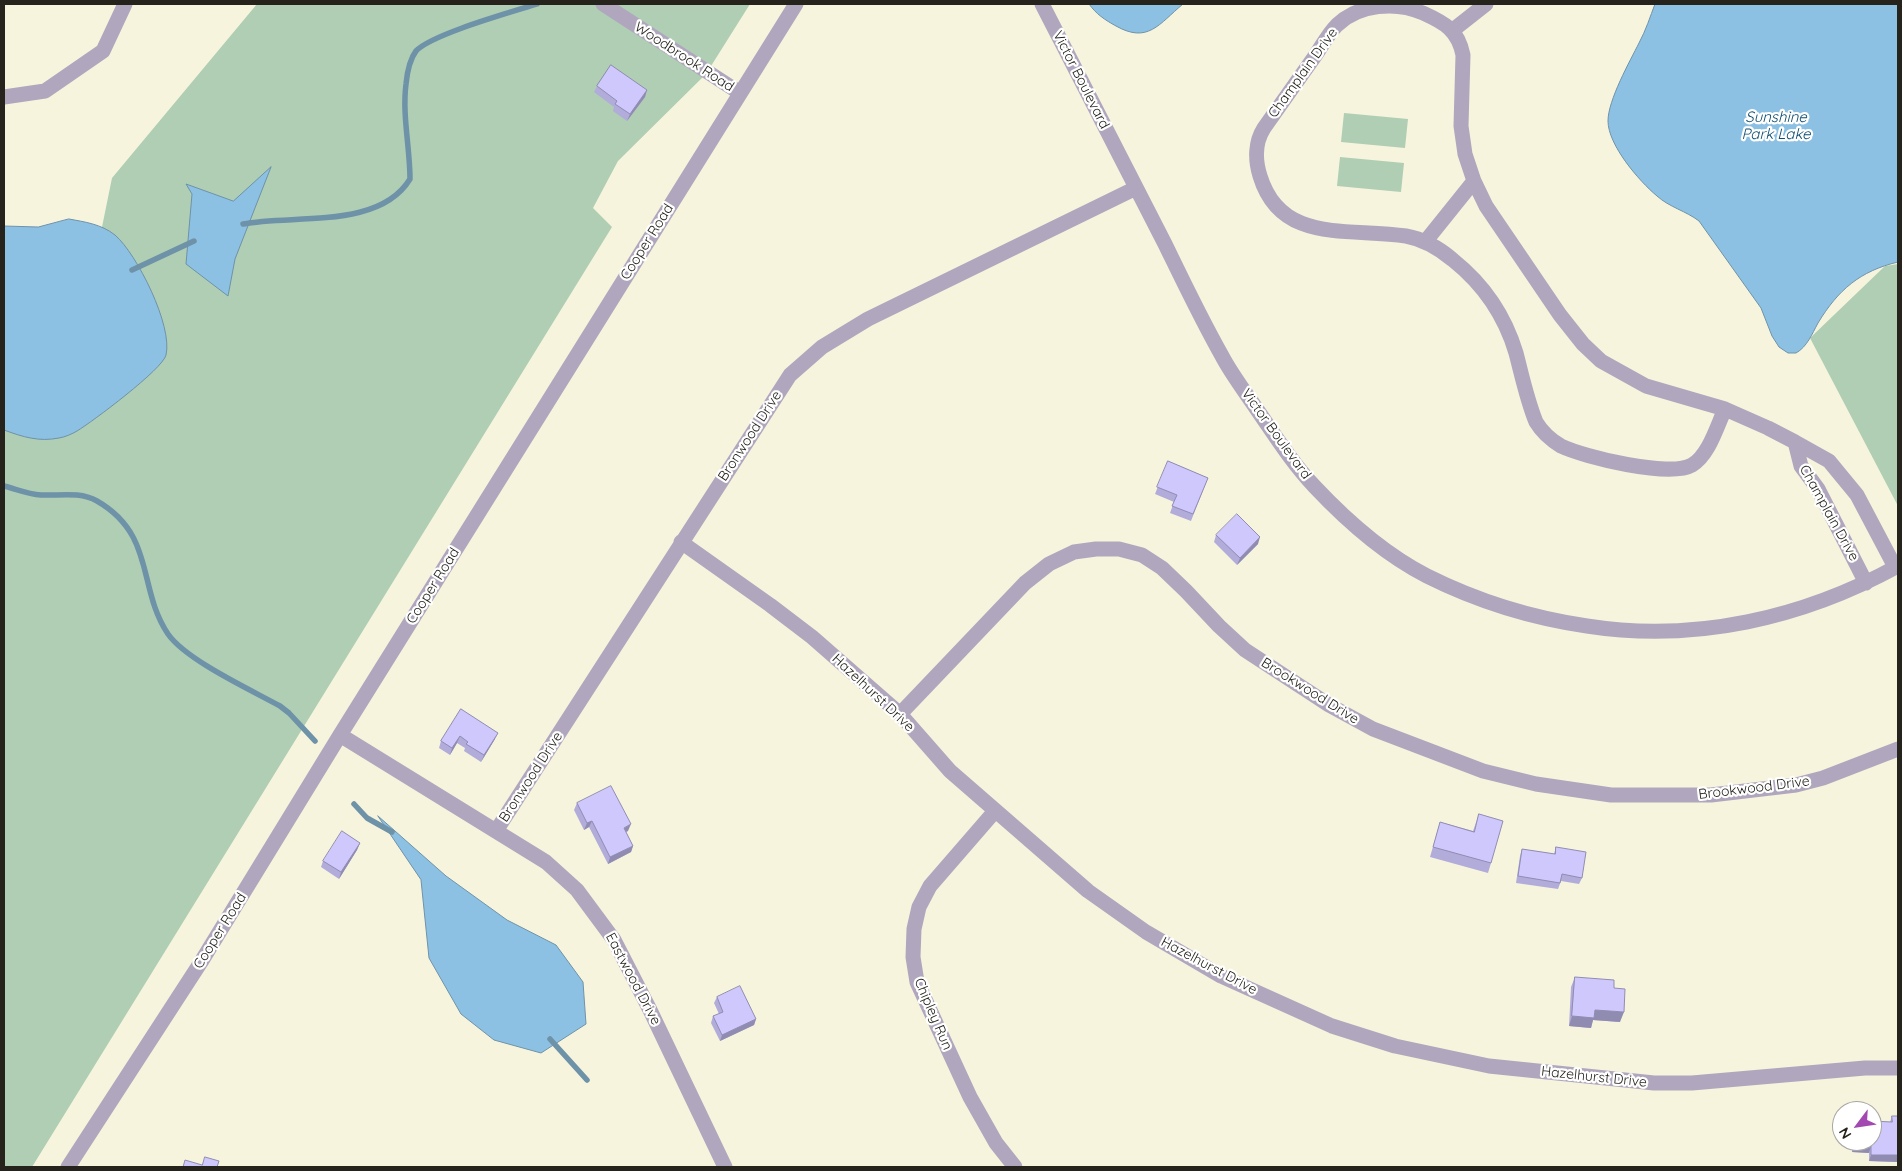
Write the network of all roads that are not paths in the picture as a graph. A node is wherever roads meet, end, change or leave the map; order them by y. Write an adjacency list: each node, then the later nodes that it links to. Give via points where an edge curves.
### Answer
1 (125, 4): 8 (street, via 103,52 45,91)
2 (603, 4): 7 (street, Woodbrook Road)
3 (796, 4): 7 (street, Cooper Road)
4 (1042, 4): 10 (street, Victor Boulevard)
5 (1486, 4): 6 (street)
6 (1453, 30): 9 (street, Champlain Drive, via 1463,55 1461,126 1465,154); 11 (street, Champlain Drive, via 1406,7 1380,6 1354,14 1336,26 1264,128 1258,146 1257,163 1263,186 1282,213 1294,222 1323,230 1383,234)
7 (740, 93): 18 (street, Cooper Road)
8 (4, 97)
9 (1474, 181): 11 (street); 12 (street, Champlain Drive, via 1486,206 1560,315 1601,361 1646,386)
10 (1136, 188): 14 (street, Bronwood Drive, via 868,319 822,347 790,375); 16 (street, Victor Boulevard, via 1222,357 1286,452 1315,487 1352,522 1426,576 1472,596 1557,621 1597,628 1661,632 1762,620 1804,608)
11 (1425, 242): 12 (street, Champlain Drive, via 1452,258 1483,289 1496,308 1515,351 1536,422 1560,445 1575,452 1644,468 1678,469 1700,459)
12 (1725, 409): 13 (street, Champlain Drive)
13 (1795, 442): 15 (street, Champlain Drive, via 1829,461 1857,495); 16 (street, Champlain Drive, via 1802,466 1818,489)
14 (681, 542): 17 (street, Hazelhurst Drive, via 812,637); 21 (street, Bronwood Drive)
15 (1897, 567): 16 (street, Victor Boulevard)
16 (1866, 582)
17 (900, 714): 19 (street, Brookwood Drive, via 1025,583 1049,564 1074,552 1119,549 1142,555 1162,568 1245,650 1329,705 1373,729 1492,773 1536,784 1611,795 1711,795 1796,785); 20 (street, Hazelhurst Drive, via 950,771)
18 (340, 735): 21 (street, Eastwood Drive); 23 (street, Cooper Road, via 201,962)
19 (1898, 749)
20 (995, 811): 22 (street, Hazelhurst Drive, via 1088,890 1146,932 1221,976 1332,1026 1395,1046 1489,1066 1654,1083); 25 (street, Chipley Run, via 930,886 919,907 913,957 917,982 970,1097 996,1143)
21 (496, 831): 24 (street, Eastwood Drive, via 546,862 577,890 614,940)
22 (1898, 1068)
23 (68, 1167)
24 (726, 1167)
25 (1015, 1167)

